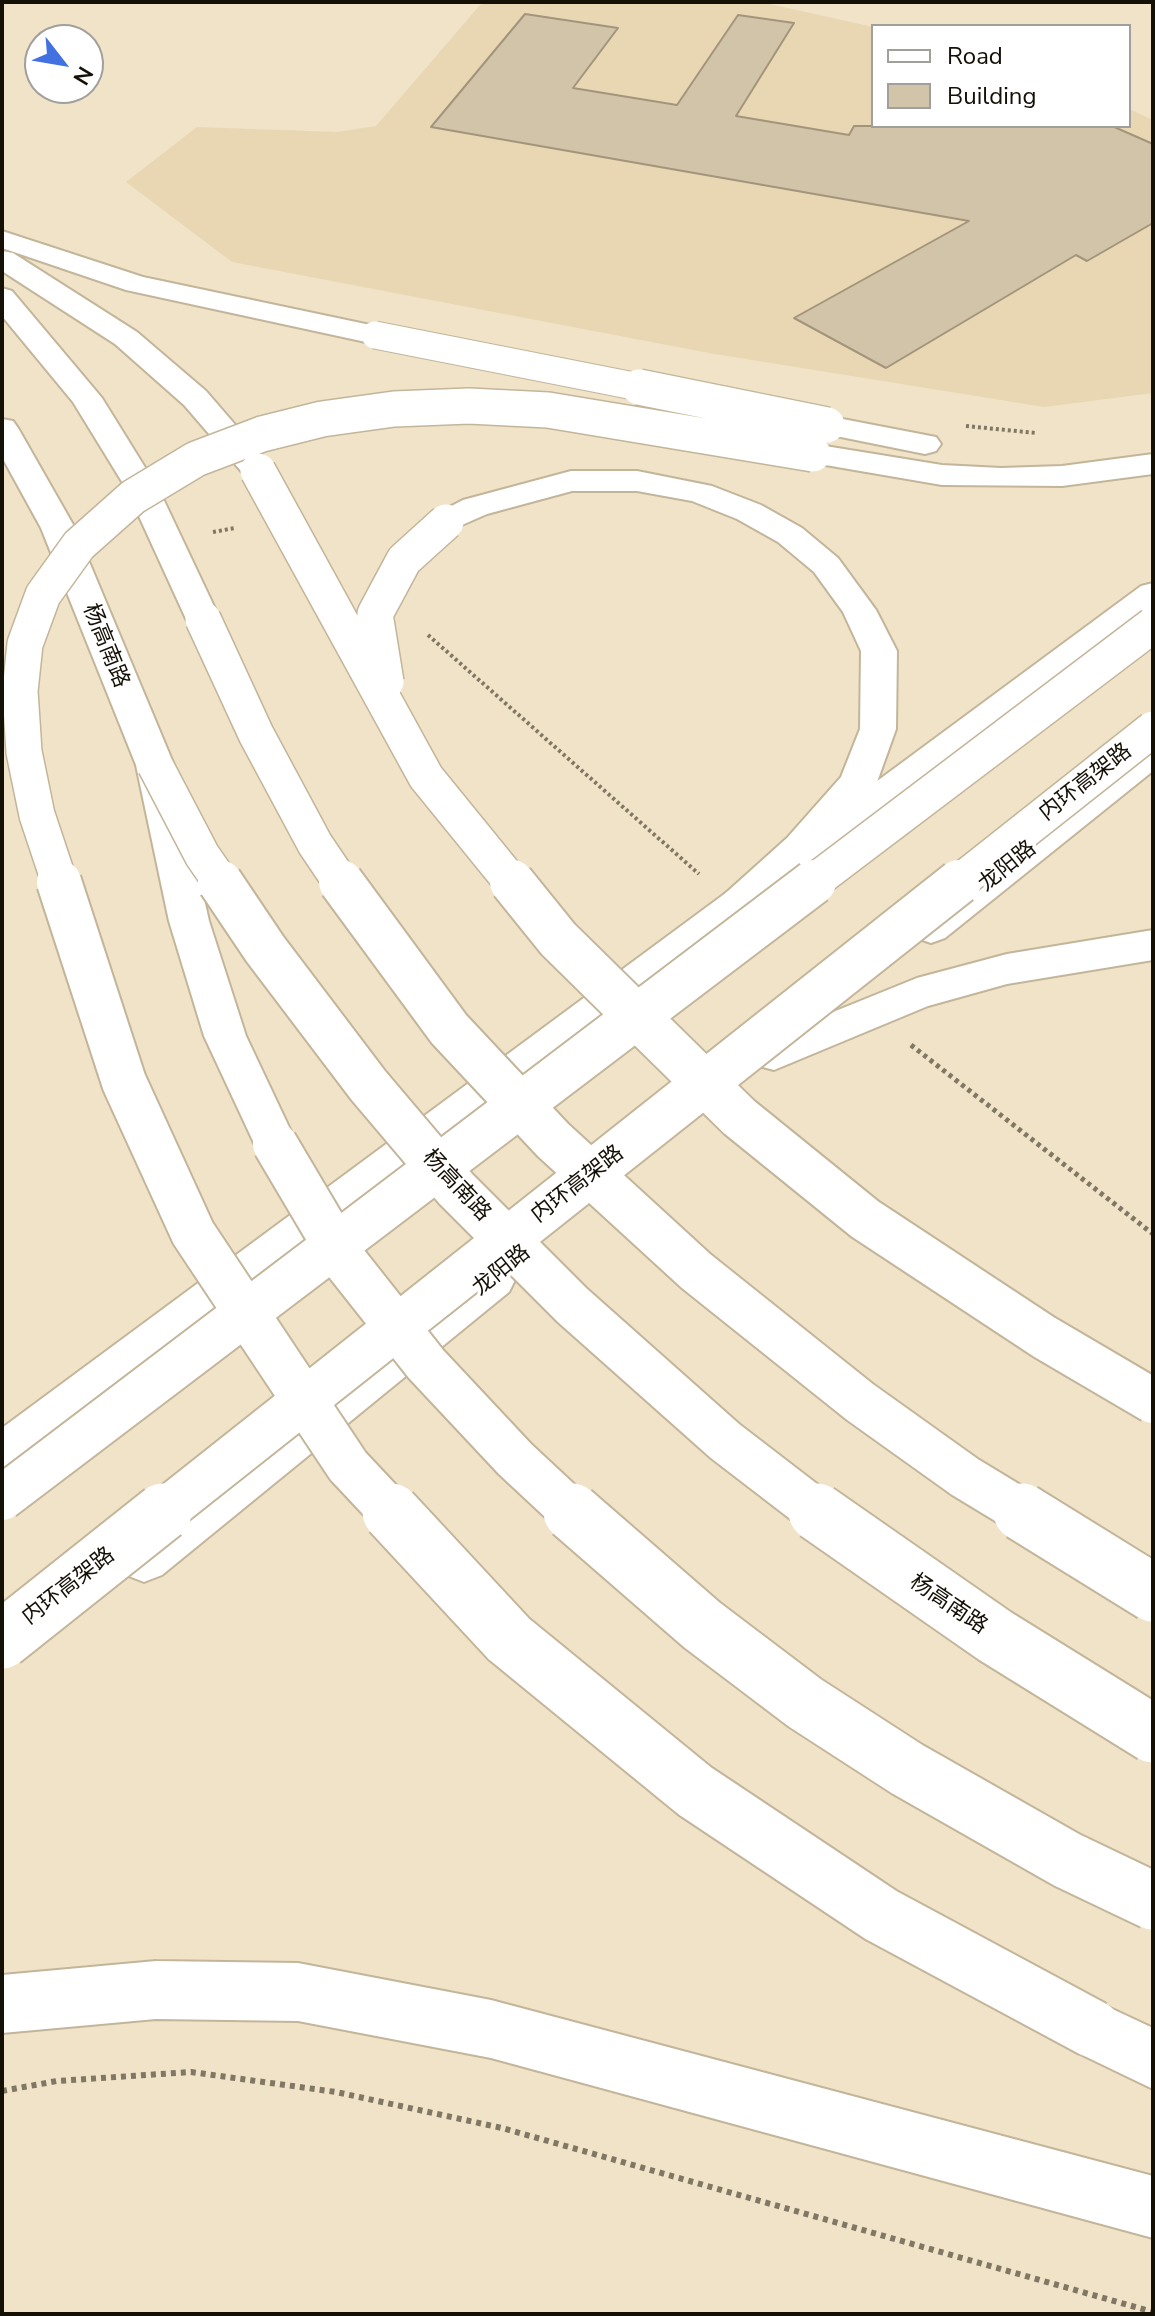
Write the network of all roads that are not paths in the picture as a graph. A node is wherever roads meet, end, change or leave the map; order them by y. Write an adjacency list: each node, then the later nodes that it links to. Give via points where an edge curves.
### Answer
1 (2, 239): 5 (main road, bridge, via 136,284)
2 (2, 258): 12 (main road, bridge, via 126,338 195,398 258,471)
3 (2, 297): 21 (main road, bridge, via 86,398 143,490 256,734 315,844 449,1029 553,1140 696,1271 860,1402 965,1477)
4 (2, 428): 11 (main road, 杨高南路, via 58,528)
5 (820, 439): 6 (main road, via 942,475 1001,478); 27 (main road, bridge, via 469,406 322,419 196,459 122,506 79,545 43,595 25,644 20,691 24,752 37,815 124,1082 193,1233 348,1466 509,1639 695,1791 881,1915)
6 (1142, 466)
7 (1153, 594): 13 (main road)
8 (1153, 625): 20 (main road, bridge)
9 (1153, 729): 22 (main road, 内环高架路, bridge)
10 (1153, 752): 15 (main road, 龙阳路)
11 (155, 765): 24 (main road, 杨高南路, bridge, via 210,867 368,1085 456,1189 572,1305 725,1441 857,1543); 25 (main road, bridge, via 189,921 225,1036 275,1144 343,1259 426,1364 515,1459 605,1543 805,1703 907,1769 1067,1860)
12 (426, 777): 13 (main road, bridge, via 382,673 375,614 404,560 446,522 475,507 571,481 637,481 700,493 749,512 790,535 826,565 859,610 879,651 881,687 878,729 858,782 801,848); 16 (main road, bridge, via 558,939 739,1117 865,1219)
13 (722, 919): 19 (main road)
14 (1153, 945): 15 (main road, via 1007,969 917,994)
15 (774, 1054): 23 (main road, 龙阳路)
16 (1044, 1337): 17 (main road, bridge); 18 (main road, bridge)
17 (1153, 1387)
18 (1153, 1401)
19 (2, 1456)
20 (2, 1498)
21 (1153, 1593)
22 (2, 1640)
23 (2, 1672)
24 (1153, 1734)
25 (1153, 1901)
26 (2, 2004): 28 (main road, via 156,1990 298,1992 491,2029)
27 (1153, 2059)
28 (1153, 2207)

